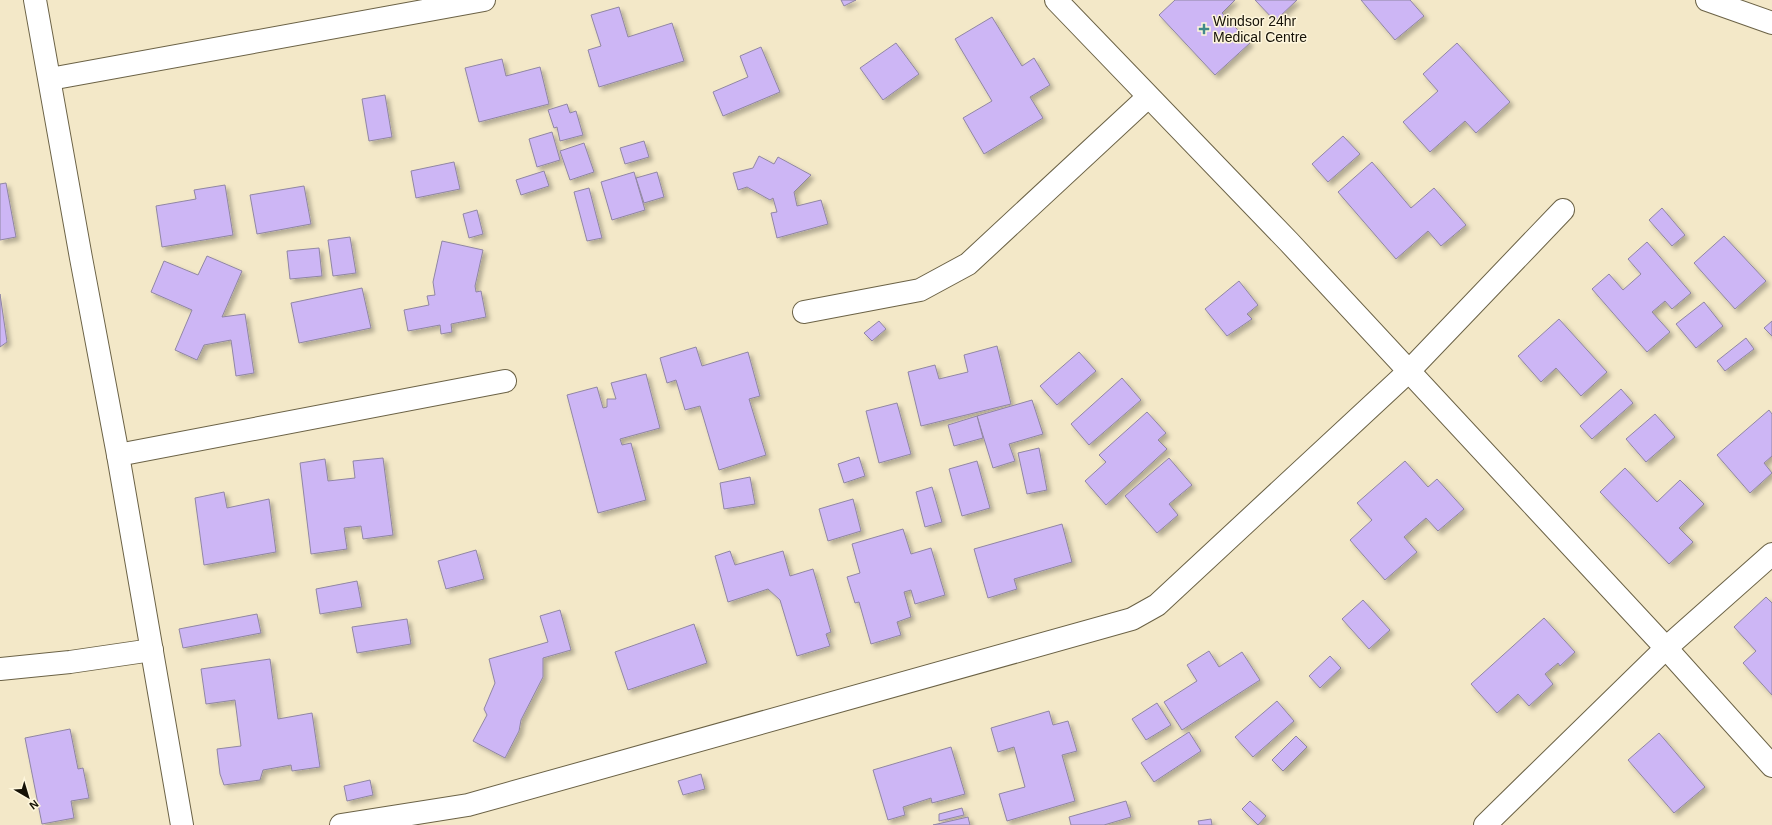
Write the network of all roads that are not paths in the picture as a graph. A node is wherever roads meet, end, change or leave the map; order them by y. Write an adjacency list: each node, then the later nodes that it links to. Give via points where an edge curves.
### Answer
1 (35, 0): 6 (street)
2 (484, 0): 6 (street)
3 (1056, 0): 7 (street)
4 (1707, 0): 5 (street)
5 (1772, 23)
6 (50, 79): 12 (street)
7 (1148, 97): 9 (street, via 968,264 920,290); 10 (street, via 1289,242)
8 (1563, 210): 10 (street)
9 (804, 312)
10 (1408, 372): 14 (street); 19 (street, via 1157,605 1132,619 468,805)
11 (505, 381): 12 (street)
12 (118, 455): 15 (street)
13 (1772, 554): 14 (street)
14 (1666, 648): 17 (street); 20 (street)
15 (152, 650): 16 (street); 18 (street)
16 (0, 669)
17 (1772, 766)
18 (182, 825)
19 (341, 825)
20 (1485, 825)

